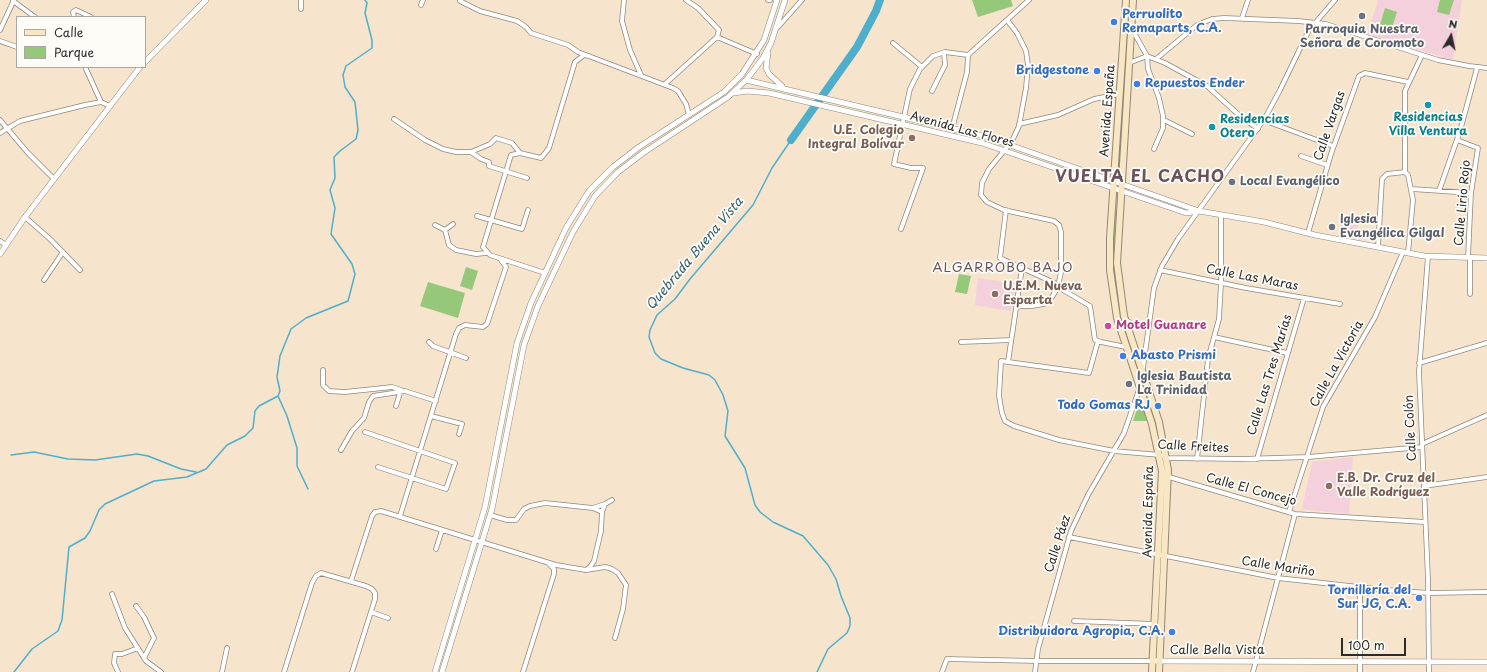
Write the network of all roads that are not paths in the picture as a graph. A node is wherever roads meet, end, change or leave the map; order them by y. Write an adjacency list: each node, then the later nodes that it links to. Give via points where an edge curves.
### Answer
1 (206, 0): 35 (street)
2 (301, 0): 15 (street)
3 (624, 0): 45 (street, via 622,20 630,50)
4 (686, 0): 25 (street, via 698,8 719,30)
5 (777, 0): 30 (street, via 771,24)
6 (785, 0): 22 (street)
7 (802, 0): 22 (street)
8 (1029, 0): 20 (street)
9 (1126, 0): 38 (main road, Avenida España)
10 (1133, 0): 23 (main road, Avenida España)
11 (1248, 0): 19 (street)
12 (1335, 0): 21 (street)
13 (14, 1): 16 (street); 24 (street)
14 (460, 1): 33 (street, via 480,11 516,21 531,33 568,45)
15 (301, 10)
16 (34, 16)
17 (74, 16): 18 (street, via 73,12 76,10)
18 (90, 16)
19 (1242, 18): 21 (street); 36 (street, via 1217,18 1203,22)
20 (1007, 20): 31 (street); 64 (street, via 1020,38 1028,58 1028,73)
21 (1315, 22): 32 (street); 62 (street)
22 (778, 27): 46 (street); 50 (street, via 768,54 766,68 773,80)
23 (1132, 29): 34 (street); 37 (main road, Avenida España)
24 (0, 30)
25 (717, 37): 30 (street); 48 (street)
26 (0, 41): 28 (street)
27 (893, 43): 39 (street)
28 (16, 47)
29 (944, 52): 31 (street); 39 (street, via 933,56); 52 (street, via 945,65)
30 (757, 54): 44 (street)
31 (968, 55): 66 (street, via 967,72)
32 (1422, 55): 41 (street); 47 (street)
33 (589, 56): 45 (street); 76 (street, via 578,58 575,62 549,148 541,158)
34 (1147, 56): 36 (street); 37 (street); 61 (street, via 1148,69)
35 (146, 58)
36 (1156, 59): 67 (street, via 1207,86 1239,115)
37 (1129, 63): 38 (main road); 84 (main road, Avenida España)
38 (1122, 64): 54 (main road, Avenida España)
39 (922, 67): 58 (street, via 910,89)
40 (139, 68): 56 (street)
41 (1477, 68): 42 (street); 70 (street, Calle Lirio Rojo)
42 (1487, 68)
43 (86, 69): 55 (street)
44 (746, 69): 46 (street); 49 (street)
45 (641, 75): 48 (street)
46 (748, 79): 49 (street); 50 (street, Avenida Las Flores); 51 (street); 53 (street)
47 (1408, 82): 72 (street, Calle Vargas, via 1368,73 1361,74); 80 (street, via 1405,91)
48 (665, 84): 57 (street, via 678,91)
49 (729, 87): 57 (street)
50 (784, 88): 58 (street, Avenida Las Flores)
51 (754, 91): 53 (street, Avenida Las Flores); 63 (street, Avenida Las Flores)
52 (932, 91)
53 (734, 93): 170 (street, via 618,172 595,196 579,221 538,306 524,344)
54 (1120, 94): 64 (street, via 1094,99 1058,115); 83 (main road, Avenida España)
55 (101, 102): 56 (street); 65 (street, via 20,121)
56 (110, 106): 82 (street)
57 (689, 115): 118 (street, via 630,153 594,185 572,217)
58 (904, 117): 63 (street); 66 (street, Avenida Las Flores)
59 (394, 119): 75 (street, via 443,149)
60 (0, 120): 65 (street)
61 (1164, 120): 69 (street); 73 (street)
62 (1263, 120): 67 (street); 72 (street)
63 (902, 124): 74 (street, Avenida Las Flores); 99 (street, via 894,164 923,168)
64 (1019, 124): 71 (street)
65 (7, 128): 68 (street); 82 (street)
66 (952, 128): 71 (street, Avenida Las Flores)
67 (1258, 128): 92 (street)
68 (0, 133)
69 (1192, 134)
70 (1457, 140): 88 (street, Calle Lirio Rojo); 89 (street, Calle Lirio Rojo, via 1478,148)
71 (1008, 144): 74 (street); 83 (street, Avenida Las Flores)
72 (1334, 146): 78 (street, Calle Vargas)
73 (1154, 149)
74 (1004, 150): 85 (street, Avenida Las Flores); 91 (street, via 989,169 982,183 981,192 987,202)
75 (471, 152): 76 (street, via 490,144 496,138 512,143); 79 (street, via 489,162 489,166)
76 (520, 153): 79 (street, via 511,155)
77 (1301, 156): 78 (street)
78 (1327, 165): 101 (street, Calle Vargas)
79 (506, 171): 81 (street); 96 (street)
80 (1405, 172): 86 (street); 104 (street, via 1387,174 1382,179)
81 (527, 178)
82 (54, 179): 95 (street)
83 (1114, 181): 84 (street, Avenida Las Flores); 85 (main road, Avenida España)
84 (1121, 183): 87 (main road, Avenida España); 92 (street, Avenida Las Flores)
85 (1114, 188): 87 (street, Avenida Las Flores); 134 (main road, Avenida España, via 1110,275 1115,310)
86 (1412, 189): 88 (street); 107 (street, Calle La Victoria, via 1412,210)
87 (1121, 190): 92 (street, Avenida Las Flores, via 1186,213); 126 (main road, Avenida España, via 1117,263)
88 (1440, 191): 89 (street)
89 (1471, 193): 110 (street, Calle Lirio Rojo)
90 (528, 210): 96 (street, via 522,229)
91 (1006, 210): 115 (street, via 999,257); 121 (street, via 1054,221 1059,225)
92 (1199, 211): 93 (street, Avenida Las Flores); 117 (street, via 1178,239)
93 (1221, 215): 101 (street, Avenida Las Flores); 120 (street)
94 (477, 216): 96 (street)
95 (25, 217): 103 (street); 105 (street)
96 (491, 220): 106 (street, via 483,247)
97 (453, 224): 100 (street)
98 (435, 225): 100 (street)
99 (901, 229)
100 (445, 230): 106 (street, via 449,245 456,250 476,254)
101 (1308, 233): 104 (street, Avenida Las Flores)
102 (0, 241): 103 (street)
103 (6, 245): 108 (street)
104 (1378, 247): 107 (street, Avenida Las Flores)
105 (63, 252): 116 (street); 119 (street)
106 (486, 252): 111 (street)
107 (1405, 252): 109 (street, Avenida Las Flores); 155 (street, Calle La Victoria, via 1375,317 1323,407)
108 (0, 254)
109 (1428, 256): 110 (street, Avenida Las Flores); 139 (street, Calle Colón)
110 (1469, 257): 112 (street, Avenida Las Flores); 122 (street, Calle Lirio Rojo)
111 (498, 258): 113 (street); 114 (street)
112 (1487, 258)
113 (513, 263): 114 (street); 118 (street)
114 (506, 267): 135 (street, via 487,324 483,328 464,324 459,328)
115 (1022, 268): 121 (street); 125 (street)
116 (80, 270)
117 (1160, 270): 120 (street, Calle Las Maras); 127 (street)
118 (545, 273): 175 (street, via 517,342 488,494)
119 (44, 280)
120 (1221, 283): 123 (street, Calle Las Maras); 128 (street, via 1219,319)
121 (1059, 286): 125 (street, via 1044,304); 130 (street, via 1090,306 1094,337)
122 (1470, 294)
123 (1304, 298): 124 (street, Calle Las Maras); 136 (street, Calle Las Tres Marías)
124 (1340, 304)
125 (1016, 306): 129 (street)
126 (1124, 316): 127 (street, via 1136,326); 141 (main road, Avenida España)
127 (1148, 322): 141 (street)
128 (1214, 337): 136 (street); 157 (street, via 1208,358)
129 (1011, 340): 132 (street); 138 (street)
130 (1098, 341): 134 (street); 138 (street, via 1089,373)
131 (429, 342): 135 (street)
132 (961, 342)
133 (1487, 343): 139 (street)
134 (1126, 347): 142 (main road, Avenida España)
135 (450, 353): 137 (street); 144 (street)
136 (1287, 353): 158 (street, Calle Las Tres Marías)
137 (466, 358)
138 (1008, 362): 152 (street, Calle Freites, via 1000,361 999,396 1003,417 1008,423 1049,437)
139 (1419, 363): 150 (street, Calle Colón)
140 (323, 370): 143 (street, via 322,385 329,391 345,392 392,387)
141 (1143, 374): 156 (main road, Avenida España)
142 (1140, 387): 152 (street, Calle Páez, via 1127,425); 154 (main road, Avenida España)
143 (402, 390): 144 (street); 145 (street); 151 (street, via 373,396 364,418 352,430)
144 (436, 401): 147 (street)
145 (396, 406)
146 (1487, 415): 150 (street, Calle Freites)
147 (431, 416): 149 (street, via 462,424); 153 (street)
148 (365, 432): 153 (street)
149 (459, 434)
150 (1422, 446): 155 (street, Calle Freites); 163 (street, Calle Colón)
151 (341, 450)
152 (1114, 451): 154 (street, Calle Freites); 174 (street, Calle Páez, via 1088,495)
153 (420, 452): 161 (street); 161 (street, via 455,463 446,489)
154 (1160, 455): 156 (street, Calle Freites); 178 (main road, Avenida España)
155 (1308, 457): 158 (street, Calle Freites); 168 (street, Calle La Victoria)
156 (1167, 458): 157 (street, Calle Freites); 162 (main road, Avenida España)
157 (1197, 459): 158 (street, Calle Freites)
158 (1257, 459)
159 (378, 467): 161 (street)
160 (1487, 477): 163 (street)
161 (411, 478): 171 (street)
162 (1169, 478): 168 (street, Calle El Concejo); 178 (main road, Avenida España)
163 (1424, 486): 172 (street, Calle Colón)
164 (612, 500): 165 (street)
165 (605, 504): 166 (street); 167 (street)
166 (593, 508): 167 (street); 170 (street, via 545,503 524,509 516,520)
167 (602, 512): 180 (street, via 601,531 594,560)
168 (1289, 512): 169 (street, Calle El Concejo)
169 (1295, 514): 172 (street, Calle El Concejo); 181 (street)
170 (490, 515): 176 (street)
171 (400, 516): 173 (street); 182 (street, via 381,511 375,512 372,516)
172 (1425, 522): 185 (street, Calle Colón)
173 (442, 530): 175 (street); 177 (street)
174 (1069, 537): 178 (street, Calle Mariño); 196 (street, Calle Páez)
175 (475, 540): 176 (street); 207 (street)
176 (482, 542): 179 (street); 208 (street)
177 (436, 549)
178 (1162, 556): 181 (street, Calle Mariño); 191 (main road, Avenida España); 197 (main road, Avenida España)
179 (546, 561): 180 (street); 209 (street, via 554,569 554,574)
180 (586, 570): 192 (street, via 605,567 612,569 626,585)
181 (1278, 578): 183 (street, Calle Mariño); 198 (street)
182 (352, 581): 188 (street, via 372,589 375,593); 205 (street, via 321,573 316,576)
183 (1360, 588): 185 (street, Calle Mariño); 199 (street)
184 (1487, 592): 185 (street, Calle Mariño)
185 (1429, 593): 200 (street, Calle Colón)
186 (112, 594): 193 (street, via 126,628)
187 (136, 606): 195 (street, via 154,638)
188 (371, 612): 189 (street); 206 (street)
189 (388, 618)
190 (1074, 621): 191 (street)
191 (1155, 624): 197 (main road, Avenida España)
192 (615, 638)
193 (138, 648): 195 (street); 202 (street, via 116,654 114,663)
194 (227, 648): 204 (street)
195 (144, 658): 203 (street)
196 (1037, 661): 197 (street, Calle Bella Vista); 210 (street, Calle Bella Vista, via 947,659); 211 (street, Calle Páez)
197 (1156, 661): 198 (street, Calle Bella Vista); 212 (main road, Avenida España); 213 (main road, Avenida España)
198 (1255, 661): 199 (street, Calle Bella Vista); 214 (street)
199 (1360, 661): 200 (street, Calle Bella Vista); 215 (street)
200 (1429, 662): 201 (street, Calle Bella Vista); 216 (street, Calle Colón)
201 (1487, 662)
202 (118, 672)
203 (161, 672)
204 (222, 672)
205 (284, 672)
206 (352, 672)
207 (434, 672)
208 (442, 672)
209 (523, 672)
210 (942, 672)
211 (1036, 672)
212 (1152, 672)
213 (1159, 672)
214 (1252, 672)
215 (1360, 672)
216 (1429, 672)

